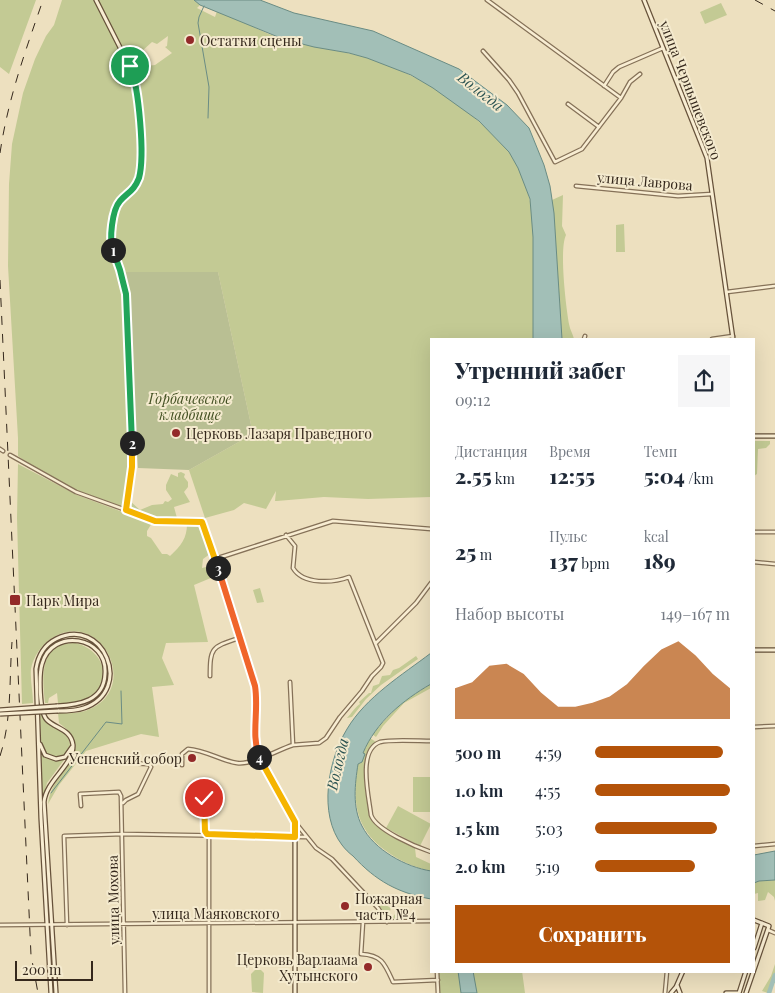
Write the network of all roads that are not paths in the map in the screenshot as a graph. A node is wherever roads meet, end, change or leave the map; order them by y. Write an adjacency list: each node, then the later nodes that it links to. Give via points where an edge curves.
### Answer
1 (96, 0): 19 (main road, via 134,75 142,156 134,189 115,209 111,240 126,294 132,455)
2 (487, 0): 7 (street)
3 (644, 0): 4 (main road, улица Чернышевского)
4 (663, 48): 7 (street, via 619,67); 12 (main road, улица Чернышевского, via 706,158)
5 (483, 51): 10 (street, via 518,93 555,162 582,149)
6 (640, 74): 8 (street, via 630,82)
7 (604, 86): 8 (street)
8 (620, 98): 10 (street)
9 (568, 104): 10 (street)
10 (599, 127)
11 (576, 186): 12 (street, улица Лаврова, via 678,196)
12 (712, 194): 14 (main road, улица Чернышевского)
13 (775, 286): 14 (street)
14 (726, 292): 15 (main road, улица Чернышевского)
15 (733, 337)
16 (755, 436): 17 (main road)
17 (775, 436)
18 (10, 456): 19 (street, via 76,492)
19 (126, 510): 24 (main road, via 155,521 202,522)
20 (430, 529): 23 (street, via 333,521)
21 (755, 532): 22 (street)
22 (775, 532)
23 (286, 535): 24 (street); 29 (street, via 295,546 293,568 297,573 323,581 349,577)
24 (215, 559): 28 (main road)
25 (755, 562): 26 (street)
26 (775, 564)
27 (430, 584): 29 (street)
28 (240, 638): 32 (street, via 214,649); 42 (main road, via 256,692 255,736)
29 (376, 643): 40 (street, via 383,662 381,667 326,738 319,743)
30 (755, 650): 31 (main road)
31 (775, 650)
32 (210, 676)
33 (290, 682): 40 (street)
34 (0, 710): 41 (main road, bridge, via 57,706 76,705 88,702 103,685 106,672 96,649 87,643 71,640 56,644 46,654 41,669 41,703 44,716 68,733)
35 (0, 714): 38 (main road, bridge, via 58,711 79,710 92,705 101,698 108,685 110,671 107,657 98,644 85,637 60,637 49,643 38,657 35,676)
36 (775, 726): 37 (street)
37 (755, 727)
38 (38, 741): 41 (main road, via 44,753 52,759 64,757); 66 (main road)
39 (430, 741): 55 (street, via 386,741 375,745 366,763 372,818 380,826)
40 (293, 745): 42 (street)
41 (73, 746): 66 (main road, via 70,757 48,787 45,798)
42 (260, 759): 44 (street, via 242,764 188,749 182,754); 48 (main road)
43 (125, 763): 47 (street, via 149,764 151,767 138,794 126,800)
44 (182, 765)
45 (204, 790): 50 (street)
46 (81, 806): 47 (street, via 80,794 119,792)
47 (122, 807): 49 (street, улица Мохова)
48 (295, 822): 51 (main road); 52 (street)
49 (123, 834): 50 (street); 62 (street, via 64,836); 63 (street, улица Мохова)
50 (207, 834): 51 (street); 60 (street)
51 (295, 837): 52 (street); 61 (main road)
52 (306, 837): 59 (street, via 378,908)
53 (775, 844): 54 (street)
54 (755, 846)
55 (430, 852)
56 (755, 920): 64 (main road)
57 (430, 921): 59 (street, улица Маяковского)
58 (363, 922): 59 (street, улица Маяковского); 61 (street, улица Маяковского); 77 (street, via 361,954 373,955 384,962 393,982)
59 (387, 922)
60 (209, 923): 61 (street, улица Маяковского); 63 (street, улица Маяковского); 82 (street)
61 (296, 923): 83 (main road)
62 (67, 924): 63 (street, улица Маяковского); 66 (street, улица Маяковского)
63 (123, 924): 81 (street, улица Мохова)
64 (762, 924): 67 (main road); 70 (main road)
65 (0, 925): 66 (street, улица Маяковского)
66 (50, 925): 79 (main road); 80 (main road)
67 (768, 928): 68 (street); 69 (street); 71 (main road)
68 (775, 928)
69 (775, 933)
70 (755, 945)
71 (755, 966)
72 (437, 973): 77 (street)
73 (667, 973): 85 (street)
74 (682, 973): 78 (main road)
75 (745, 973): 89 (main road)
76 (753, 973): 90 (main road)
77 (438, 980): 84 (street)
78 (677, 984): 86 (main road); 87 (main road)
79 (51, 993)
80 (56, 993)
81 (125, 993)
82 (209, 993)
83 (295, 993)
84 (438, 993)
85 (665, 993)
86 (670, 993)
87 (680, 993)
88 (726, 993): 89 (main road)
89 (739, 993)
90 (746, 993)

